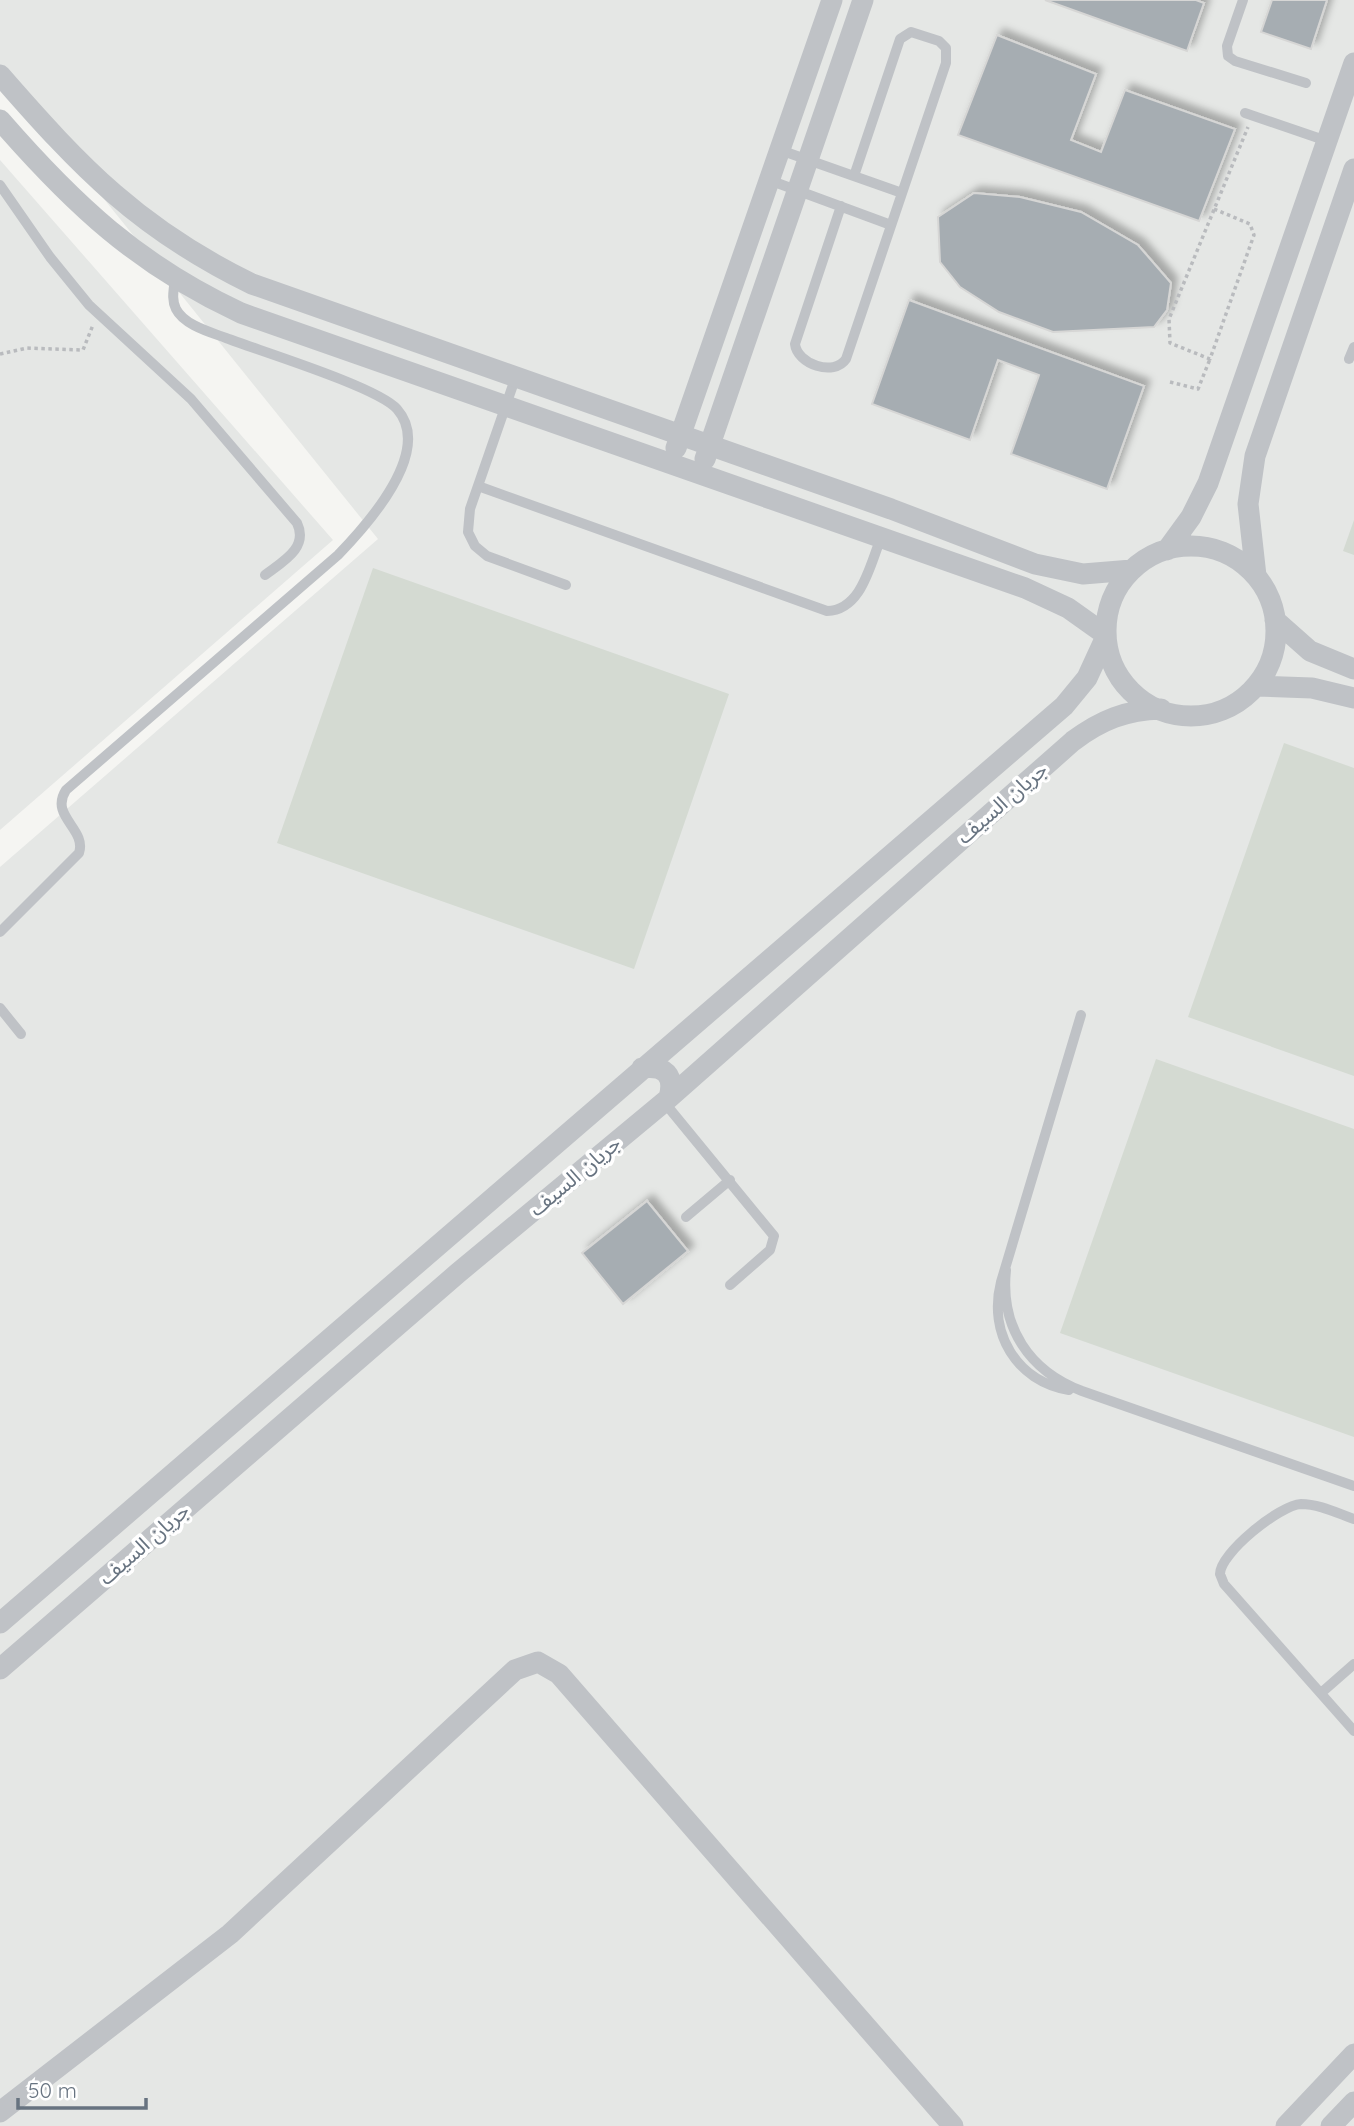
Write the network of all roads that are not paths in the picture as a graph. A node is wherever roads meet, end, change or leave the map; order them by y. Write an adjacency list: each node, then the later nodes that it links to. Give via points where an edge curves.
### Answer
1 (832, 0): 10 (street)
2 (863, 0): 11 (street)
3 (1243, 0): 6 (lane, via 1227,46 1228,56)
4 (1354, 63): 9 (street)
5 (0, 75): 20 (street, via 112,195)
6 (1306, 83)
7 (1249, 114): 9 (lane)
8 (0, 120): 21 (street, via 54,182)
9 (1327, 141): 34 (street, via 1208,483)
10 (780, 150): 11 (lane); 14 (street)
11 (808, 160): 13 (lane); 16 (street)
12 (1354, 169): 37 (street, via 1255,456 1248,504)
13 (854, 176): 17 (lane); 17 (lane, via 900,39 911,32 939,41 947,58)
14 (769, 180): 16 (lane); 27 (street)
15 (0, 185): 36 (lane, via 50,257 97,313 191,399 296,523 299,545)
16 (797, 191): 18 (lane); 28 (street)
17 (902, 192): 19 (lane)
18 (841, 206): 19 (lane); 19 (lane, via 795,344 804,360 831,368 844,363)
19 (891, 225)
20 (172, 241): 21 (street); 25 (street, via 252,284)
21 (156, 267): 22 (street)
22 (175, 278): 26 (street, via 269,325); 45 (lane, via 172,299 177,312 191,323 376,394 396,408 408,430 402,463 378,510 338,555 66,790 62,814 78,838 79,853)
23 (1354, 347): 24 (lane)
24 (1349, 359)
25 (515, 379): 26 (lane); 27 (street)
26 (505, 407): 29 (street); 31 (lane)
27 (680, 437): 28 (street); 29 (street)
28 (709, 446): 30 (street); 32 (street)
29 (671, 464): 30 (street)
30 (699, 474): 33 (street)
31 (478, 486): 33 (lane, via 827,611 842,609 854,599); 38 (lane, via 467,524 475,546 487,556)
32 (891, 509): 33 (street); 35 (street, via 1059,570 1083,574)
33 (881, 538): 40 (street, via 1047,597)
34 (1167, 550): 35 (street); 37 (street, via 1195,546 1216,550)
35 (1132, 570): 40 (street, via 1110,607)
36 (265, 575)
37 (1256, 576): 39 (street, via 1269,597)
38 (566, 585)
39 (1275, 620): 41 (street, via 1310,651); 42 (street, via 1275,648)
40 (1105, 638): 44 (street, via 1127,687); 49 (street, جريان السيف, via 1087,678 1064,706)
41 (1354, 668)
42 (1257, 686): 43 (street, via 1312,688); 44 (street, via 1234,705 1206,715 1177,715)
43 (1354, 698)
44 (1161, 709): 50 (street, جريان السيف, via 1130,711 1092,727 1073,741)
45 (0, 932)
46 (0, 1008): 48 (lane)
47 (1082, 1015): 56 (lane, via 1006,1270 1008,1316 1021,1345 1054,1378 1082,1391)
48 (21, 1034)
49 (642, 1068): 50 (street, via 666,1071 672,1084); 53 (street, جريان السيف)
50 (667, 1100): 51 (lane); 54 (street, جريان السيف)
51 (730, 1180): 52 (lane); 55 (lane, via 772,1231 775,1242)
52 (686, 1217)
53 (435, 1247): 54 (street, via 456,1258); 58 (street, جريان السيف)
54 (458, 1273): 60 (street, جريان السيف)
55 (730, 1285)
56 (1354, 1486)
57 (1354, 1519): 61 (lane, via 1318,1506 1290,1506 1226,1556 1220,1568 1224,1584)
58 (0, 1623)
59 (1354, 1664): 61 (lane)
60 (0, 1669)
61 (1321, 1692): 62 (lane)
62 (1354, 1731)
63 (1354, 2054): 67 (street)
64 (1354, 2102): 68 (street)
65 (0, 2112): 66 (street, via 230,1934 515,1670 538,1662 559,1674)
66 (953, 2126)
67 (1286, 2126)
68 (1331, 2126)

